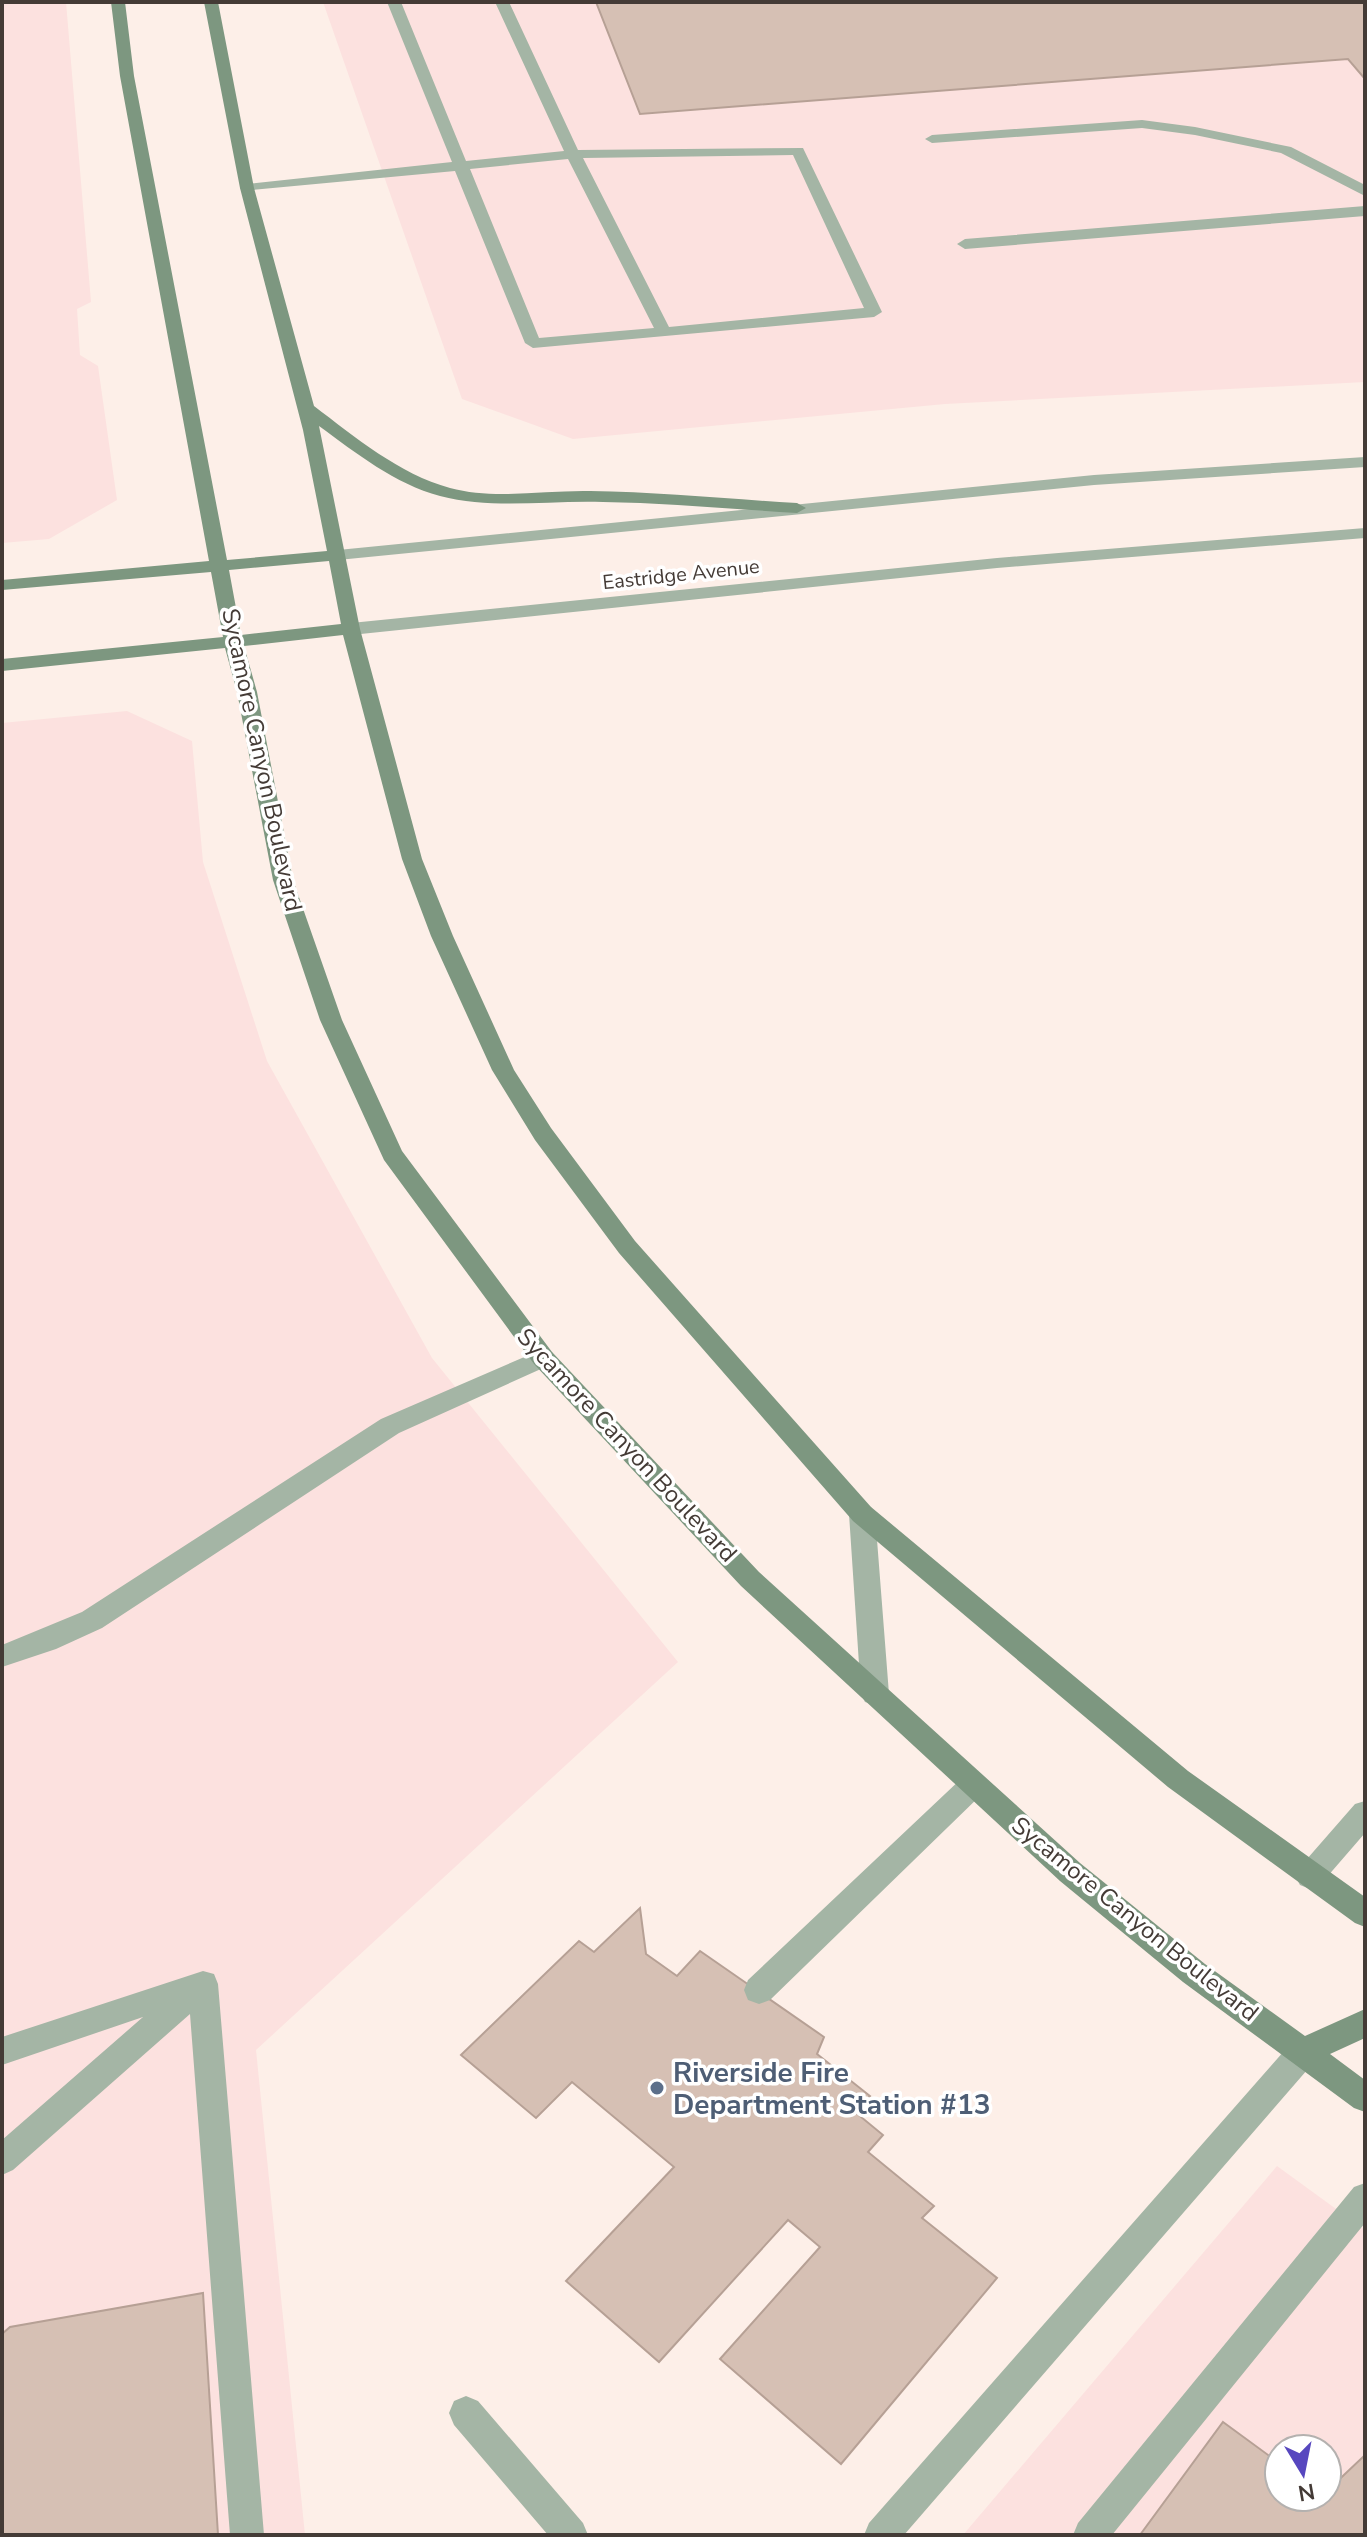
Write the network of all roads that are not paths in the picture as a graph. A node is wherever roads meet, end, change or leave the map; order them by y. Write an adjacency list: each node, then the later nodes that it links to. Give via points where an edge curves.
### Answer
1 (118, 2): 18 (main road, Sycamore Canyon Boulevard, via 127,76)
2 (211, 2): 8 (main road)
3 (394, 2): 7 (street)
4 (502, 2): 6 (street)
5 (932, 139): 9 (street, via 1142,124 1286,150)
6 (573, 154): 7 (street); 12 (street); 12 (street, via 798,151 874,312)
7 (460, 166): 8 (street); 12 (street, via 533,343)
8 (247, 188): 13 (main road)
9 (1365, 191)
10 (1365, 211): 11 (street)
11 (965, 244)
12 (664, 332)
13 (307, 409): 15 (main road, via 424,485 449,493 514,500 576,496); 17 (main road)
14 (1365, 462): 15 (street)
15 (797, 508): 17 (street)
16 (1365, 533): 20 (street, Eastridge Avenue, via 997,563)
17 (338, 555): 18 (main road); 20 (main road)
18 (220, 564): 19 (main road); 21 (main road, Sycamore Canyon Boulevard)
19 (2, 585)
20 (351, 629): 21 (main road, Eastridge Avenue); 24 (main road, via 412,859 503,1070 627,1247)
21 (233, 641): 22 (main road, Eastridge Avenue); 23 (main road, Sycamore Canyon Boulevard, via 283,880 331,1020 392,1154)
22 (2, 665)
23 (543, 1358): 25 (street, via 390,1426 92,1620); 26 (main road, Sycamore Canyon Boulevard, via 750,1579)
24 (862, 1514): 26 (street); 29 (main road, via 1178,1779)
25 (2, 1656)
26 (875, 1694): 27 (main road, Sycamore Canyon Boulevard)
27 (973, 1785): 32 (street); 35 (main road, Sycamore Canyon Boulevard, via 1194,1973)
28 (1365, 1813): 29 (street)
29 (1310, 1876): 30 (main road)
30 (1365, 1914)
31 (203, 1984): 34 (street); 37 (street); 40 (street)
32 (759, 1990)
33 (1365, 2023): 35 (main road)
34 (2, 2051)
35 (1303, 2052): 36 (main road, Sycamore Canyon Boulevard); 42 (street)
36 (1365, 2098)
37 (2, 2160)
38 (1365, 2198): 43 (street)
39 (466, 2413): 41 (street)
40 (247, 2535)
41 (571, 2535)
42 (881, 2535)
43 (1090, 2535)

